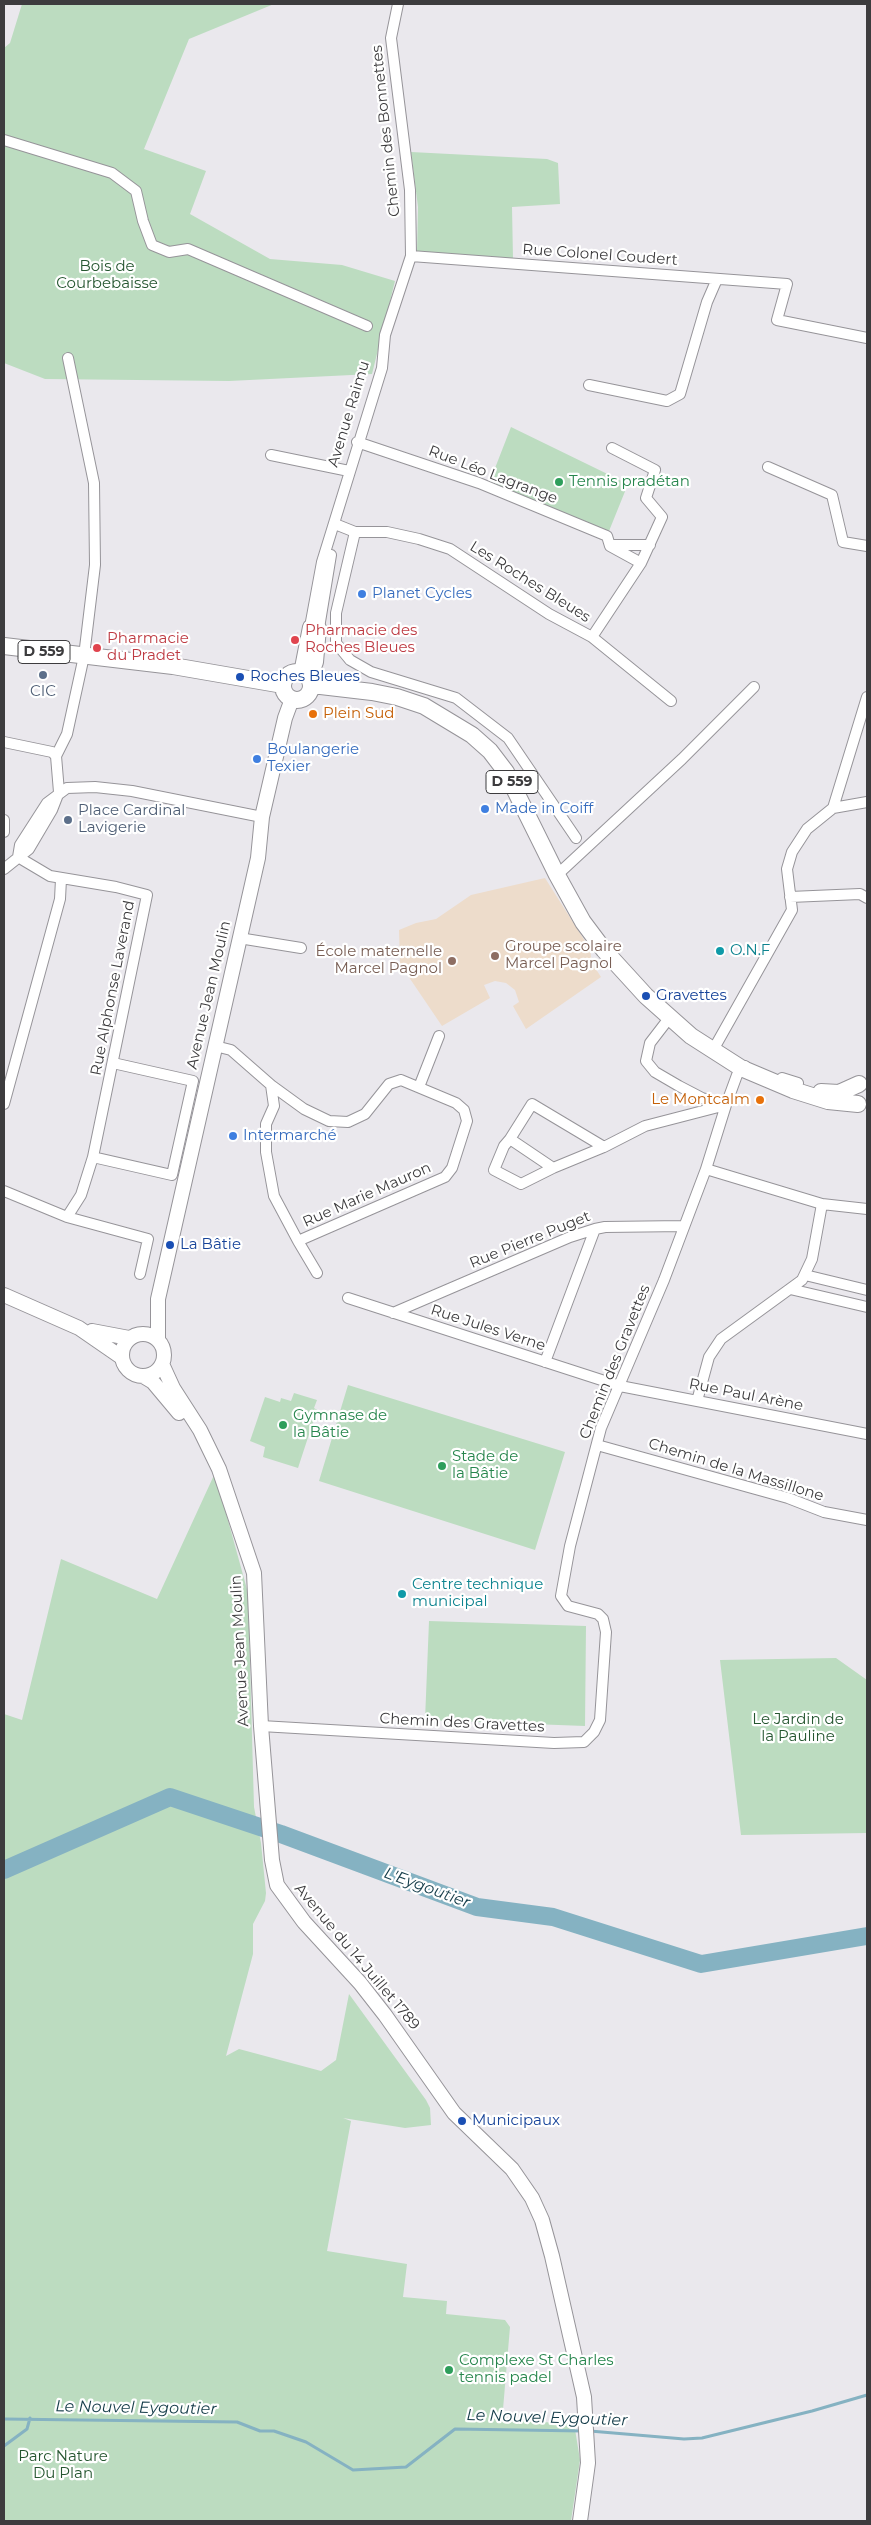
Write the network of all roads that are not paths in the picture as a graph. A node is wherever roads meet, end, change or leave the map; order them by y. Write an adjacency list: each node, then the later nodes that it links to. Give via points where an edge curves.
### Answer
1 (398, 4): 3 (street, Chemin des Bonnettes, via 391,38 410,190)
2 (4, 140): 5 (street, via 112,173 136,191 152,245 169,252 188,249)
3 (410, 256): 4 (street, Rue Colonel Coudert); 9 (street, Avenue Raimu, via 384,335 382,368)
4 (717, 279): 6 (street, Rue Colonel Coudert, via 787,284 776,320); 8 (street, via 680,394 667,401)
5 (367, 326)
6 (867, 338)
7 (68, 358): 23 (street, via 94,483 95,565)
8 (589, 385)
9 (357, 442): 13 (street, Avenue Raimu); 17 (street, Rue Léo Lagrange, via 479,483 607,536)
10 (612, 448): 16 (street, via 655,470 646,498 662,517)
11 (271, 455): 13 (street)
12 (768, 467): 18 (street, via 832,495 843,542)
13 (349, 471): 14 (street, Avenue Raimu)
14 (335, 524): 15 (street, Les Roches Bleues); 20 (street, Avenue Raimu)
15 (355, 532): 21 (street, Les Roches Bleues, via 387,532 450,549 549,614); 37 (street, via 336,613 336,643 350,660 370,672 456,698 508,738)
16 (650, 545): 17 (street); 19 (street)
17 (610, 546): 19 (street, Rue Léo Lagrange)
18 (867, 546)
19 (641, 563): 21 (street)
20 (315, 628): 24 (street, Avenue Raimu, via 316,662)
21 (592, 638): 28 (street, Les Roches Bleues)
22 (4, 646): 23 (main road, D 559)
23 (84, 656): 26 (main road, D 559, via 172,666); 30 (street, via 67,734)
24 (307, 679): 26 (main road, via 289,675); 26 (main road, via 306,697); 40 (main road, D 559, via 397,697 424,706 472,735 506,772)
25 (754, 687): 40 (street)
26 (288, 692): 34 (street, Avenue Jean Moulin)
27 (867, 697): 33 (street)
28 (671, 701)
29 (4, 742): 30 (street, via 52,752)
30 (56, 756): 31 (street)
31 (59, 792): 34 (street, via 66,788 111,788); 38 (street, via 46,803 20,845)
32 (867, 802): 33 (street)
33 (833, 808): 42 (street, via 807,829 792,852 787,869)
34 (262, 817): 44 (street, Avenue Jean Moulin, via 258,858)
35 (4, 820): 36 (street)
36 (4, 832)
37 (576, 838)
38 (18, 857): 39 (street); 41 (street, Rue Alphonse Laverand)
39 (4, 868)
40 (557, 875): 46 (main road, D 559, via 583,922)
41 (61, 879): 51 (street, Rue Alphonse Laverand, via 116,886 146,895); 57 (street, via 58,907)
42 (790, 897): 43 (street, via 860,894); 49 (street, via 792,910)
43 (867, 898)
44 (239, 938): 45 (street); 50 (street, Avenue Jean Moulin)
45 (301, 948)
46 (631, 980): 47 (main road, D 559); 49 (main road, D 559)
47 (670, 1017): 52 (main road, D 559, via 691,1036); 58 (street, via 650,1044 646,1061 655,1072 679,1086 702,1098)
48 (439, 1036): 56 (street)
49 (716, 1043): 54 (main road, D 559, via 745,1060)
50 (215, 1046): 55 (street, Rue Marie Mauron, via 232,1050); 78 (street, Avenue Jean Moulin)
51 (112, 1063): 62 (street, Rue Alphonse Laverand); 62 (street, via 193,1081 172,1175)
52 (741, 1068): 54 (street, via 753,1068); 58 (street, Chemin des Gravettes); 59 (main road, D 559, via 823,1100)
53 (863, 1081): 54 (main road, D 559, via 831,1094); 59 (main road, via 855,1094)
54 (798, 1083)
55 (271, 1085): 56 (street, Rue Marie Mauron, via 304,1109 329,1121 348,1122 365,1114 389,1084 401,1080); 71 (street, Rue Marie Mauron, via 274,1106 266,1124 266,1152 274,1196)
56 (418, 1087): 71 (street, Rue Marie Mauron, via 456,1103 464,1110 467,1120 452,1168 446,1177)
57 (4, 1104)
58 (726, 1105): 61 (street, via 645,1126); 64 (street, Chemin des Gravettes)
59 (863, 1108)
60 (510, 1139): 61 (street, via 532,1104); 63 (street); 63 (street, via 494,1170 521,1184)
61 (604, 1147): 63 (street)
62 (93, 1157): 68 (street, Rue Alphonse Laverand, via 81,1195)
63 (553, 1168)
64 (706, 1169): 66 (street); 69 (street, Chemin des Gravettes)
65 (4, 1191): 68 (street)
66 (822, 1204): 67 (street); 74 (street, via 812,1259)
67 (867, 1209)
68 (67, 1217): 73 (street, via 148,1239)
69 (684, 1226): 70 (street, Rue Pierre Puget, via 605,1227); 89 (street, Chemin des Gravettes)
70 (595, 1230): 81 (street, Rue Pierre Puget, via 570,1237); 86 (street)
71 (298, 1241): 72 (street, Rue Marie Mauron)
72 (317, 1273)
73 (140, 1274)
74 (804, 1275): 75 (street); 76 (street)
75 (790, 1289): 80 (street); 90 (street, via 721,1339 710,1357)
76 (867, 1290)
77 (4, 1295): 82 (street)
78 (158, 1298): 83 (street, Avenue Jean Moulin); 84 (street, Avenue Jean Moulin)
79 (348, 1298): 81 (street, Rue Jules Verne)
80 (867, 1307)
81 (393, 1313): 86 (street, Rue Jules Verne)
82 (79, 1328): 83 (street); 85 (street)
83 (134, 1336): 84 (street, via 149,1334); 85 (street, via 123,1346)
84 (158, 1340): 87 (street, via 164,1350)
85 (121, 1357): 88 (street, via 129,1371)
86 (544, 1362): 89 (street, Rue Jules Verne)
87 (162, 1364): 88 (street, via 154,1373); 93 (street, Avenue Jean Moulin)
88 (143, 1376): 93 (street, Avenue Jean Moulin, via 169,1399)
89 (620, 1386): 90 (street, Rue Paul Arène); 92 (street, Chemin des Gravettes)
90 (697, 1401): 91 (street, Rue Paul Arène)
91 (867, 1434)
92 (597, 1445): 94 (street, Chemin de la Massillone, via 788,1498 824,1512); 95 (street, Chemin des Gravettes, via 570,1546 561,1596 568,1606 598,1614 603,1619 606,1632 600,1720 584,1742)
93 (216, 1463): 95 (street, Avenue Jean Moulin, via 256,1585)
94 (867, 1520)
95 (261, 1726): 96 (street, Avenue Jean Moulin)
96 (271, 1842): 97 (street, Avenue du 14 Juillet 1789, via 274,1873 283,1895 360,1983 454,2113 512,2168 532,2198 552,2256 584,2397 588,2445)
97 (580, 2521)

